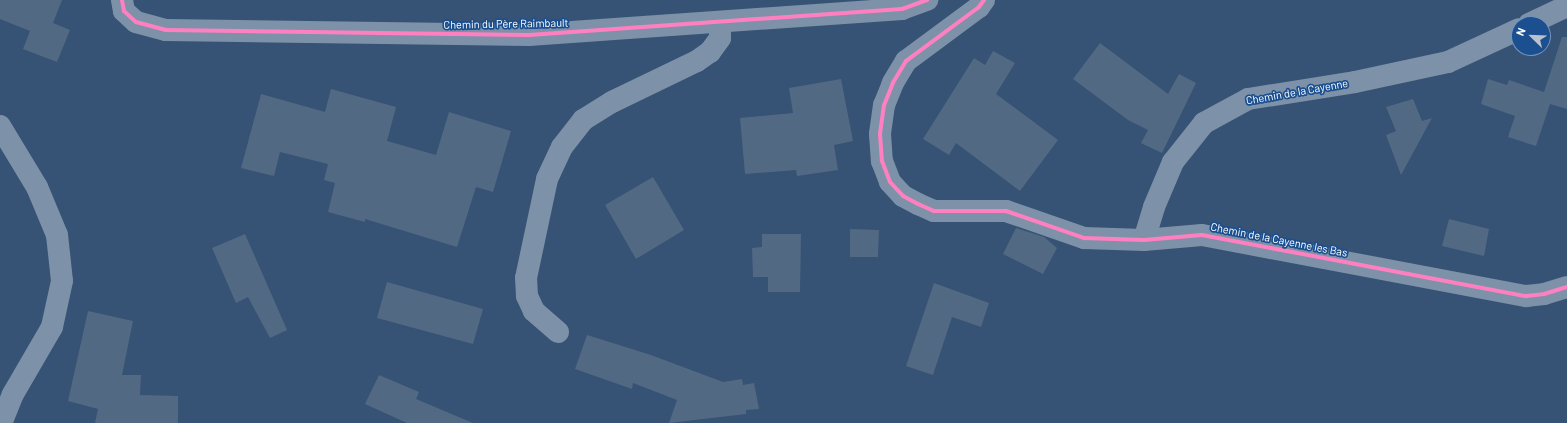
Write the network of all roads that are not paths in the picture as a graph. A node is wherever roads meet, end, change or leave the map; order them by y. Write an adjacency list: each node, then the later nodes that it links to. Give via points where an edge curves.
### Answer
1 (122, 0): 6 (street, Chemin du Père Raimbault, via 124,11 136,22 166,30 529,35)
2 (927, 0): 6 (street, Chemin du Père Raimbault, via 902,9)
3 (984, 0): 9 (street, Chemin de la Cayenne les Bas, via 979,8 906,61 892,83 884,105 880,134 882,161 890,182 903,196 934,211 1006,211 1084,238)
4 (1567, 6): 5 (street)
5 (1546, 16)
6 (720, 23): 11 (street, via 720,38 710,52 697,61 612,102 583,120 562,147 547,179 526,278 527,296 534,311)
7 (1511, 33): 9 (street, Chemin de la Cayenne, via 1448,62 1376,78 1248,99 1204,123 1173,162 1154,207)
8 (0, 126): 12 (street, via 37,187 54,228 62,281 52,327 13,394)
9 (1144, 240): 10 (street, Chemin de la Cayenne les Bas, via 1202,235 1526,296)
10 (1567, 287)
11 (558, 332)
12 (1, 423)

